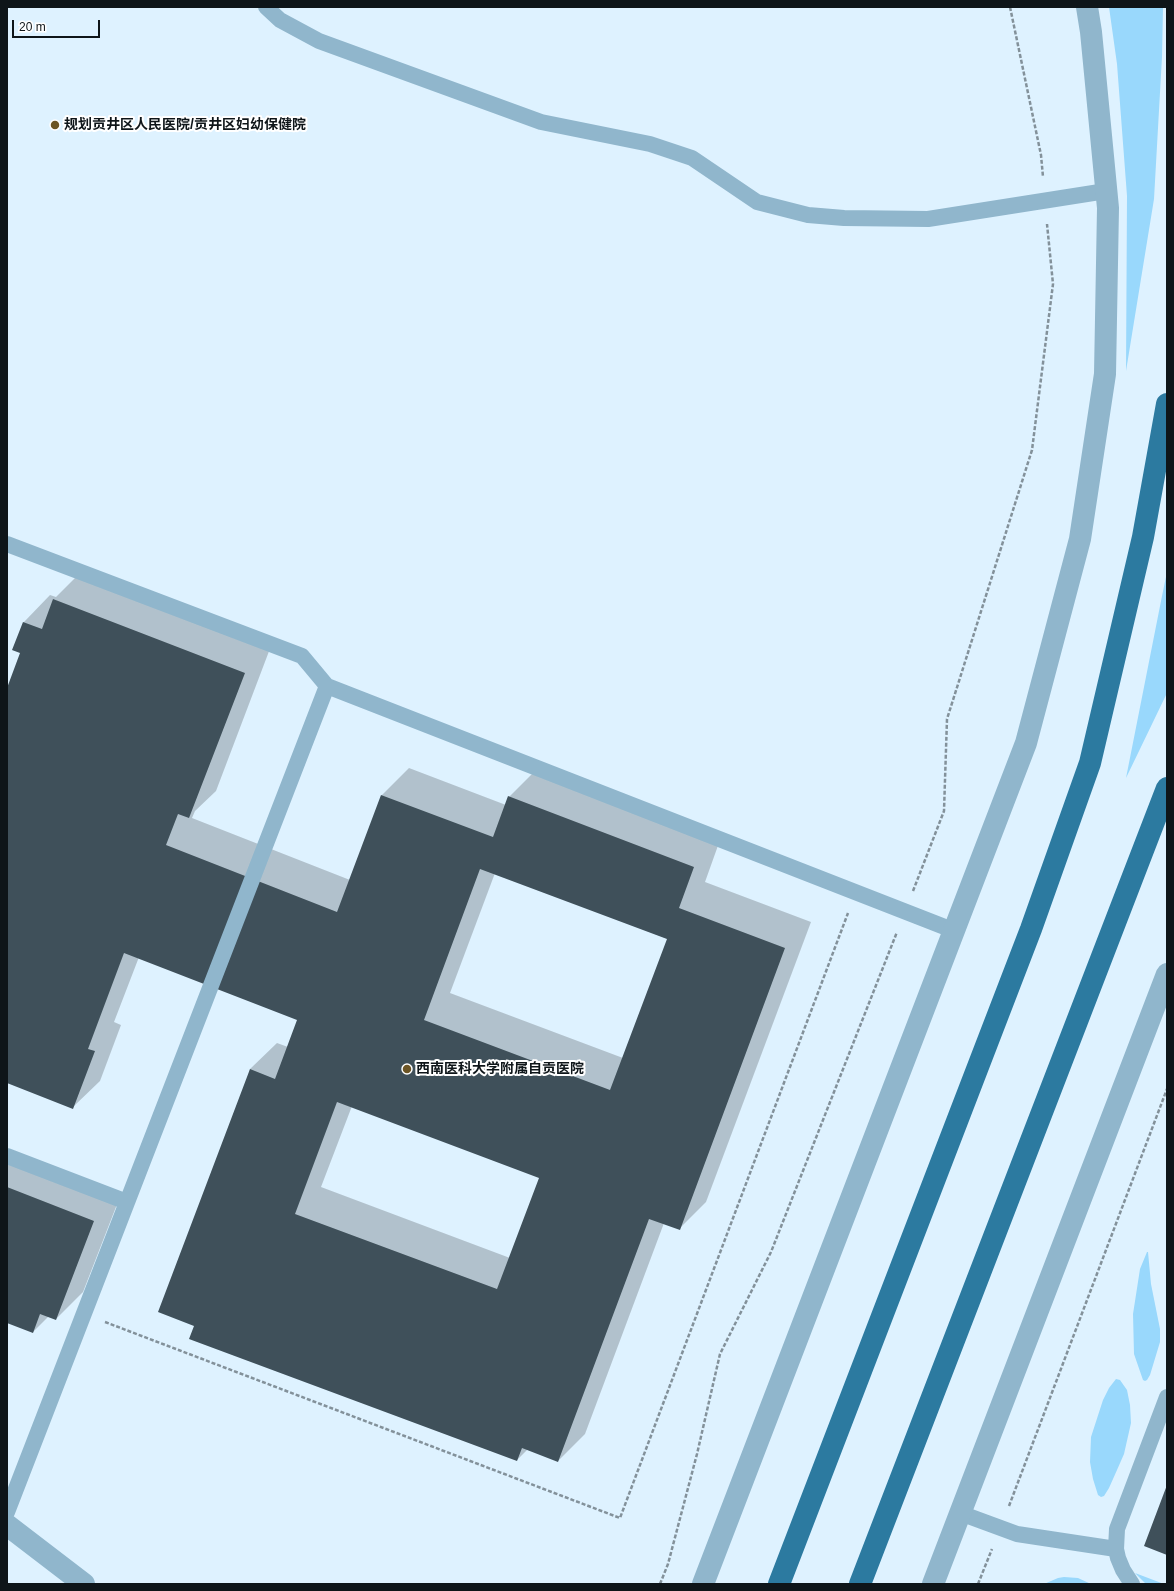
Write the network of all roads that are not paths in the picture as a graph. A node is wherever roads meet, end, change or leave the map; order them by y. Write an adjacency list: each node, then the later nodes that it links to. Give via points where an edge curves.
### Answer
1 (266, 7): 3 (lane, via 280,20 319,41 541,122 650,144 692,158 757,202 808,215 928,219)
2 (1087, 7): 3 (street)
3 (1106, 191): 8 (street, via 1108,208 1105,374 1080,539 1026,743)
4 (1167, 404): 19 (highway, via 1143,537 1090,763 1028,936)
5 (7, 544): 6 (lane, via 302,656)
6 (327, 686): 8 (lane); 11 (lane)
7 (1167, 788): 20 (highway)
8 (955, 931): 18 (street)
9 (1166, 978): 14 (street)
10 (7, 1156): 11 (lane)
11 (127, 1202): 13 (lane)
12 (1167, 1397): 16 (lane, via 1120,1520)
13 (7, 1512)
14 (960, 1513): 16 (lane, via 1031,1538); 21 (street)
15 (7, 1525): 17 (street)
16 (1116, 1549): 22 (lane, via 1123,1570)
17 (84, 1584)
18 (703, 1584)
19 (779, 1584)
20 (860, 1584)
21 (933, 1584)
22 (1132, 1584)

